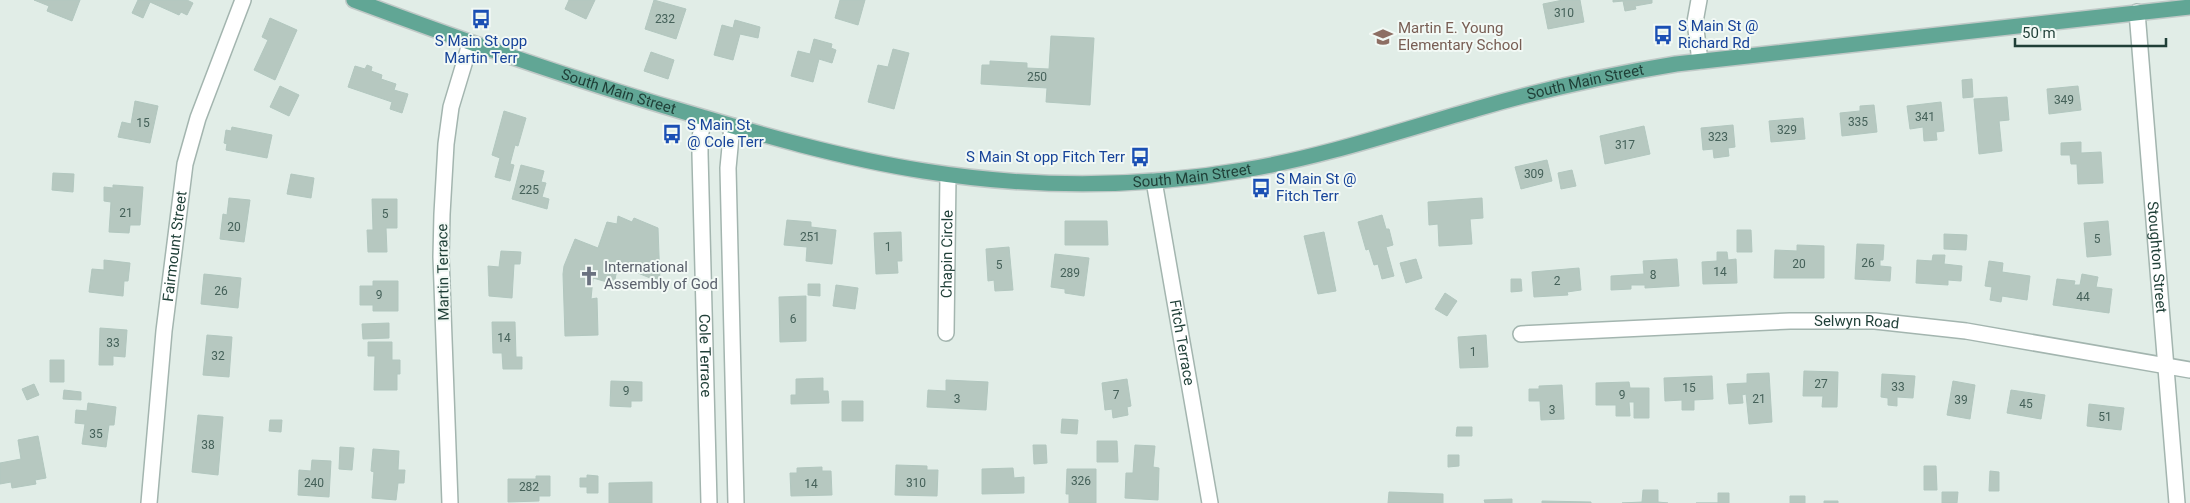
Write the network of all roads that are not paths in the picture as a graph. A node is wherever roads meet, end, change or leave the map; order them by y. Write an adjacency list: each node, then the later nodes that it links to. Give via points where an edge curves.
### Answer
1 (243, 0): 16 (street, Fairmount Street, via 198,118 185,164 164,331)
2 (354, 0): 6 (main road, South Main Street)
3 (1699, 0): 7 (street, via 1695,22)
4 (2190, 7): 5 (main road, South Main Street)
5 (2137, 12): 7 (main road, South Main Street); 14 (street, Stoughton Street)
6 (470, 44): 8 (main road, South Main Street); 17 (street, Martin Terrace, via 451,108 442,214)
7 (1700, 61): 11 (main road, South Main Street, via 1632,71 1543,91 1296,160 1242,171)
8 (704, 118): 9 (main road, South Main Street); 18 (street, Cole Terrace, via 700,146)
9 (732, 126): 10 (main road, South Main Street, via 856,158); 19 (street, Cole Terrace, via 728,168)
10 (948, 175): 11 (main road, South Main Street, via 1051,183); 12 (street, Chapin Circle)
11 (1154, 181): 20 (street, Fitch Terrace)
12 (946, 333)
13 (1521, 334): 14 (street, Selwyn Road, via 1875,320 1966,331)
14 (2166, 367): 15 (street, Selwyn Road); 21 (street, Stoughton Street)
15 (2190, 370)
16 (149, 503)
17 (450, 503)
18 (709, 503)
19 (736, 503)
20 (1210, 503)
21 (2176, 503)

